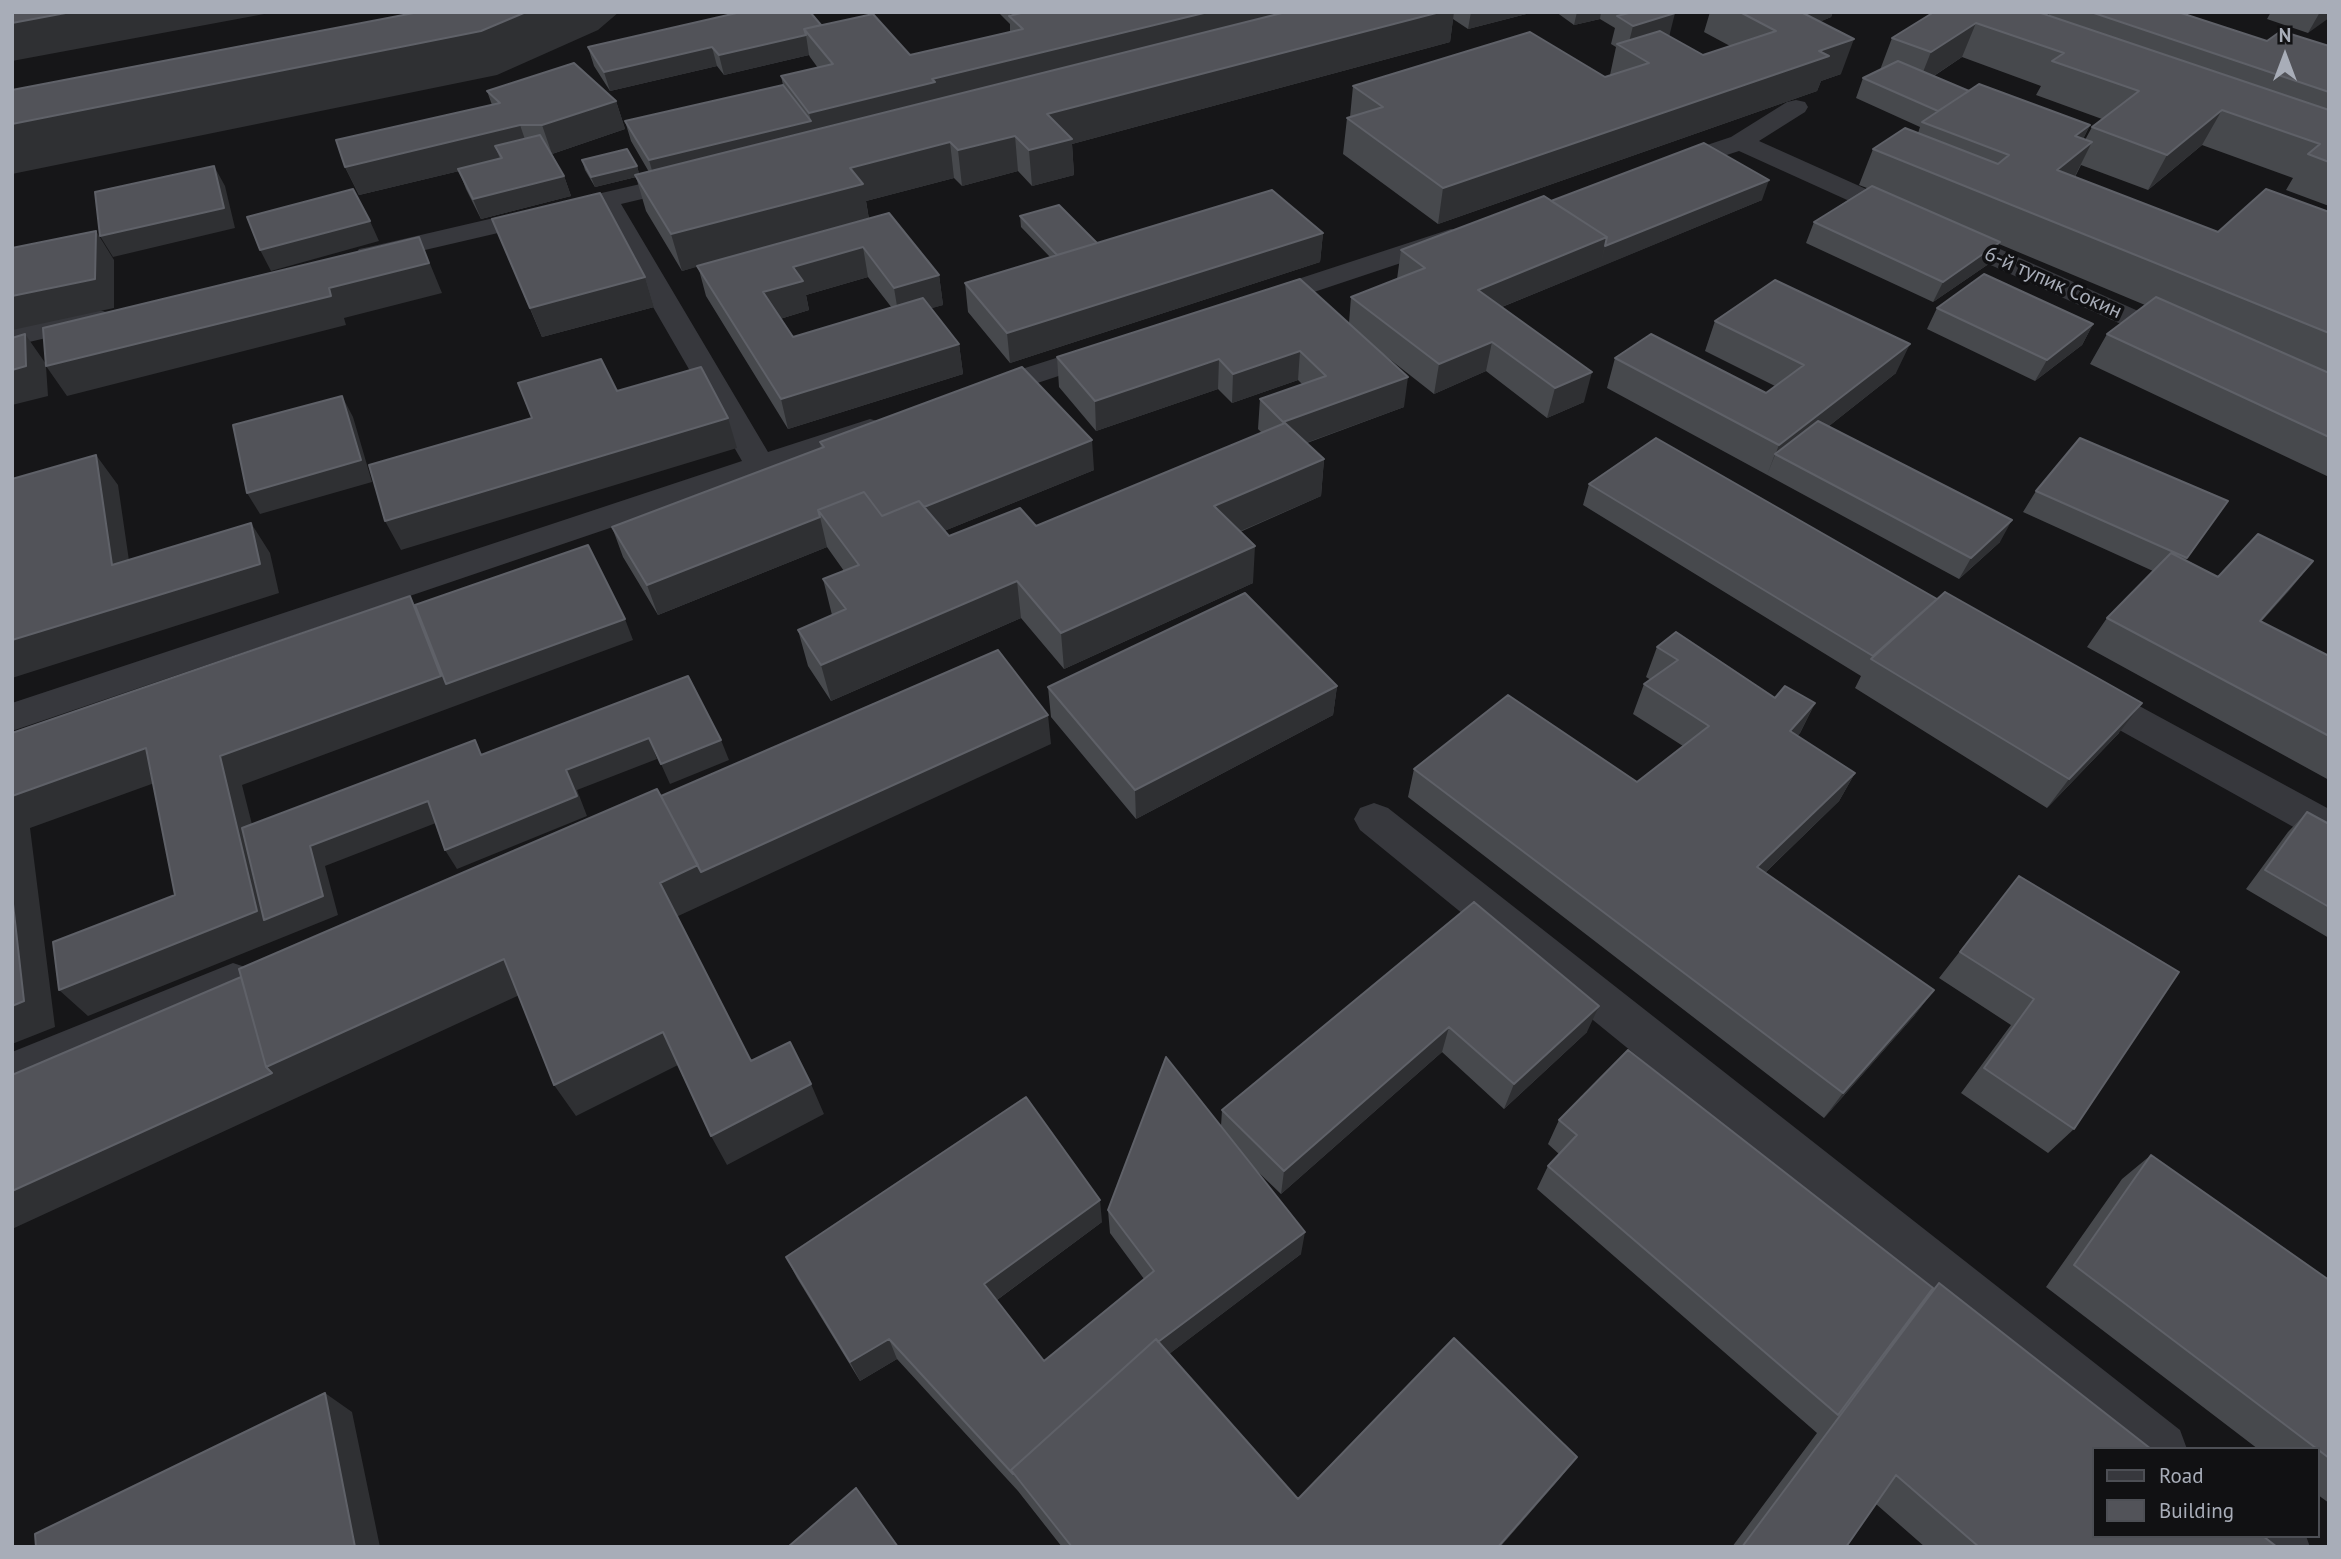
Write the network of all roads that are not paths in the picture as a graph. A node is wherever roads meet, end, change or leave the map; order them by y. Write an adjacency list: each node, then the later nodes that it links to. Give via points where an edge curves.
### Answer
1 (1796, 107): 2 (street)
2 (1740, 142): 3 (street); 12 (street, 6-й тупик Сокин)
3 (1647, 173)
4 (714, 175): 5 (street)
5 (606, 202): 7 (street); 15 (street)
6 (1475, 230): 9 (street)
7 (349, 260)
8 (120, 312): 10 (street)
9 (1223, 313)
10 (12, 337)
11 (1131, 343): 13 (street)
12 (2203, 350)
13 (959, 400)
14 (892, 422): 15 (street)
15 (760, 465): 17 (street)
16 (2050, 674): 19 (street)
17 (12, 717)
18 (1374, 819): 22 (street)
19 (2329, 828)
20 (270, 966): 21 (street)
21 (12, 1073)
22 (2159, 1447)

